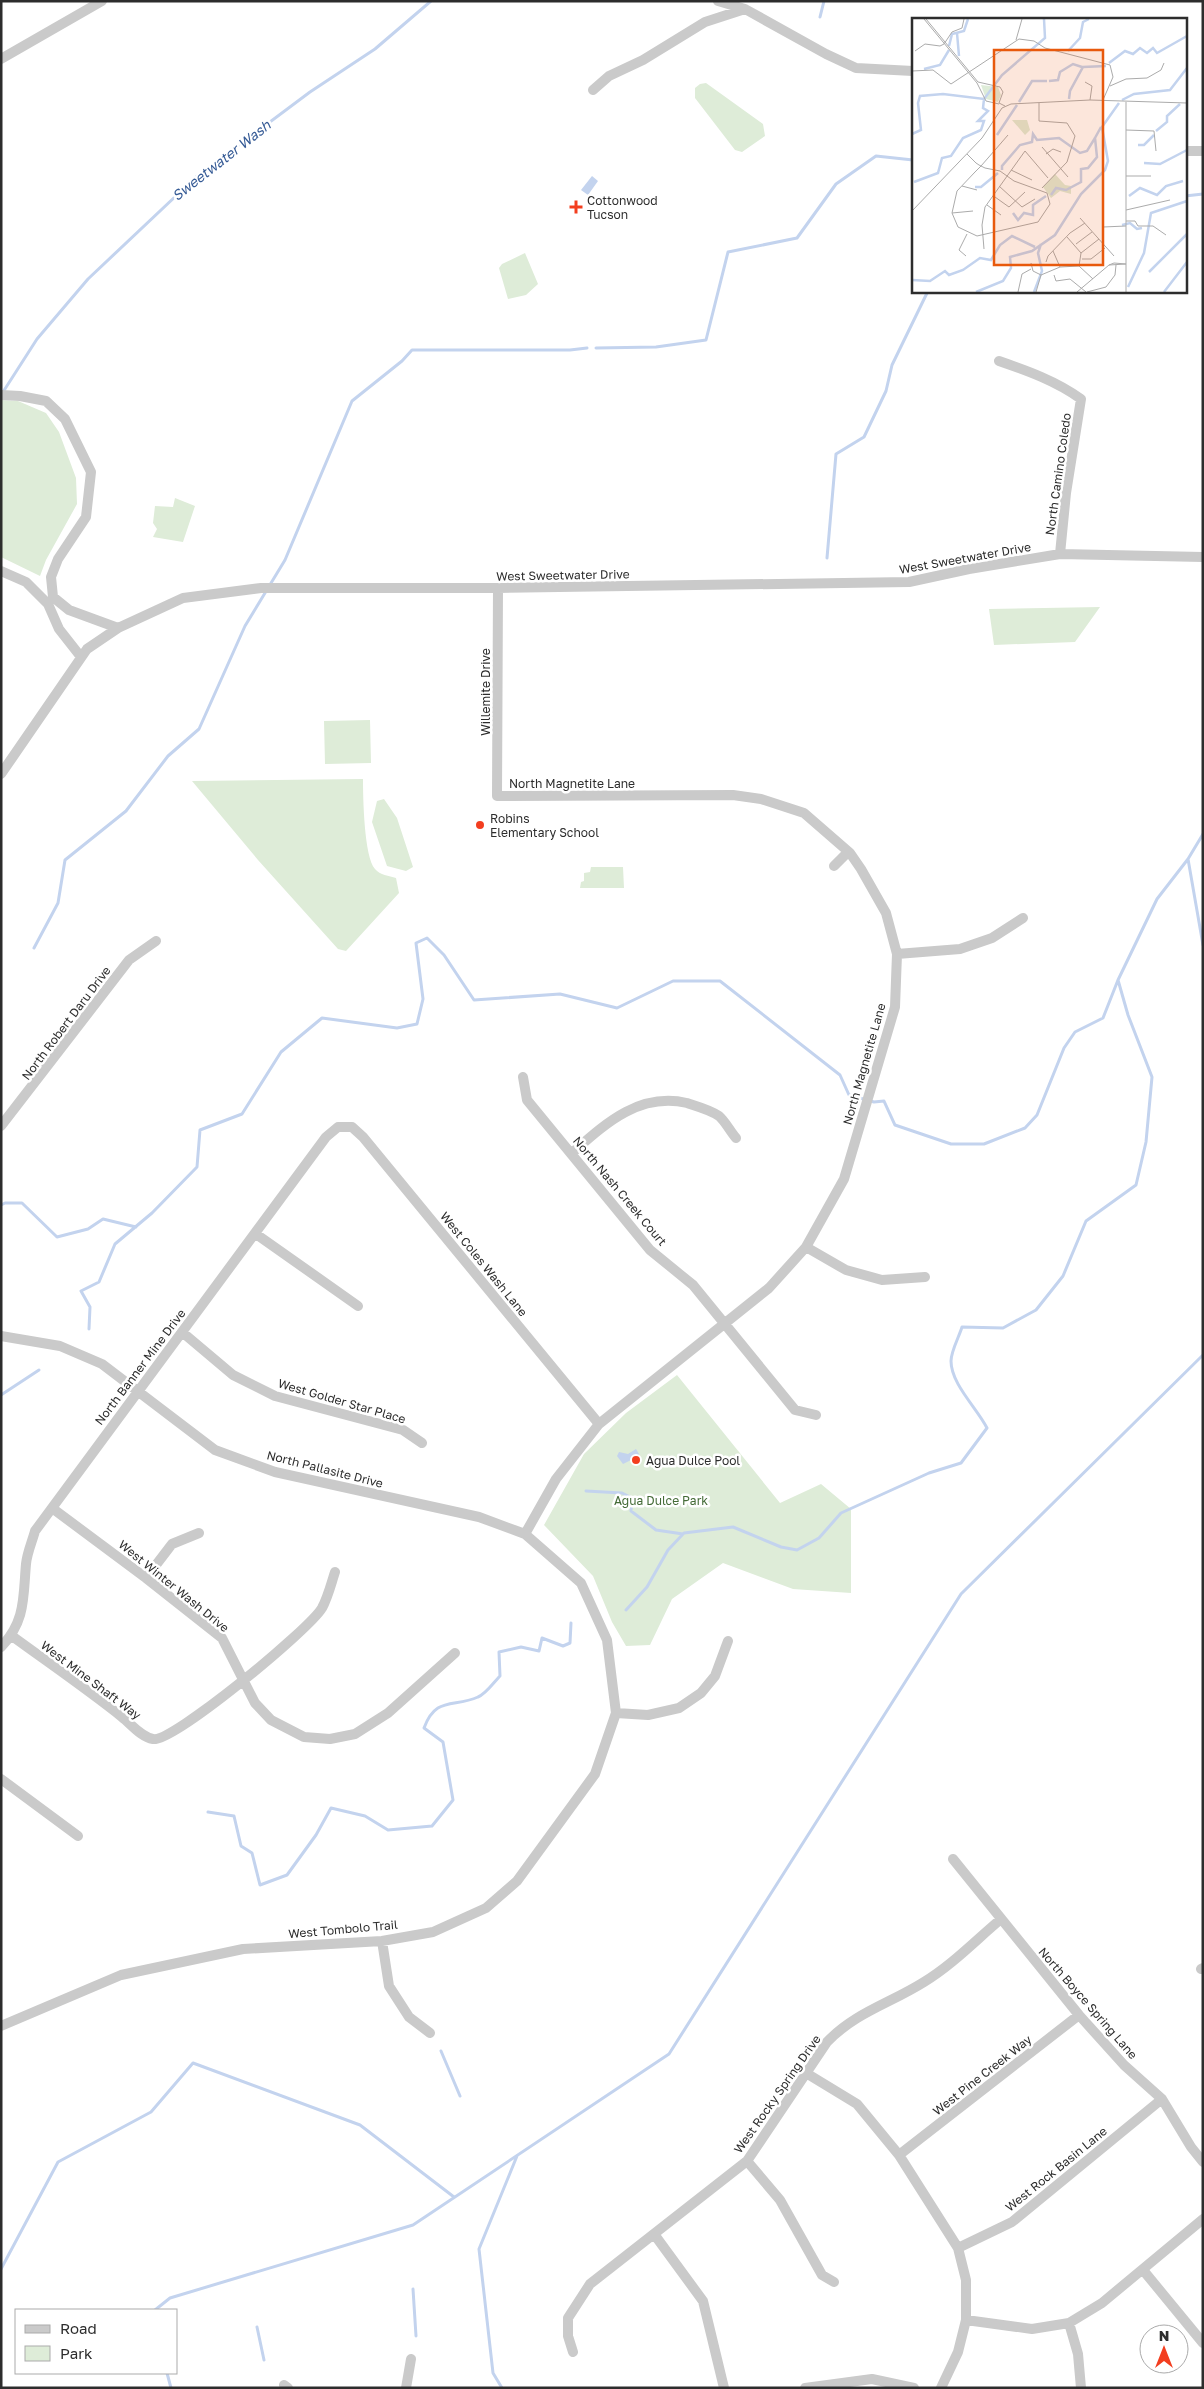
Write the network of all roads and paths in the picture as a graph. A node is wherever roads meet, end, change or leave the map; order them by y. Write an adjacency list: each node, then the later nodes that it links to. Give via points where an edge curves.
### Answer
1 (102, 1): 4 (street)
2 (718, 1): 3 (street)
3 (744, 9): 5 (street, via 856,68); 6 (street, via 705,22 644,60 609,76)
4 (1, 59)
5 (912, 71)
6 (593, 90)
7 (1203, 151): 8 (street)
8 (1186, 152)
9 (999, 361): 11 (street, North Camino Coledo, via 1039,375 1082,399 1066,493)
10 (1, 395): 15 (street, via 46,401 65,419 91,472 86,517 58,560 51,577 53,597 69,610)
11 (1060, 554): 12 (street, West Sweetwater Drive); 14 (street, West Sweetwater Drive, via 909,582)
12 (1202, 556)
13 (1, 571): 16 (street, via 26,582 48,604 60,629)
14 (498, 588): 15 (street, West Sweetwater Drive, via 261,588 184,598); 18 (street, Willemite Drive)
15 (118, 628): 16 (street, West Sweetwater Drive, via 87,649)
16 (81, 657): 17 (street, West Sweetwater Drive)
17 (1, 774)
18 (497, 796): 19 (street, North Magnetite Lane, via 742,796 804,813)
19 (848, 852): 20 (street); 23 (street, North Magnetite Lane, via 886,913)
20 (834, 866)
21 (1023, 918): 23 (street, via 992,938 960,949)
22 (156, 941): 26 (street, North Robert Daru Drive, via 129,960)
23 (897, 954): 30 (street, North Magnetite Lane, via 895,1006 844,1179)
24 (523, 1077): 28 (street, North Nash Creek Court, via 527,1100)
25 (344, 1122): 29 (street, North Banner Mine Drive, via 326,1137); 38 (street, West Coles Wash Lane, via 363,1137)
26 (1, 1126)
27 (736, 1138): 28 (street, via 719,1116 695,1105 676,1101 655,1102 631,1108 609,1121)
28 (572, 1153): 33 (street, North Nash Creek Court, via 650,1250 693,1285)
29 (256, 1234): 32 (street); 34 (street, North Banner Mine Drive)
30 (806, 1246): 31 (street, via 846,1270 882,1280); 33 (street, North Magnetite Lane, via 770,1288)
31 (926, 1277)
32 (358, 1306)
33 (724, 1322): 37 (street, North Nash Creek Court, via 796,1410); 38 (street, North Magnetite Lane)
34 (182, 1332): 36 (street, North Banner Mine Drive); 39 (street, West Golder Star Place, via 233,1375 275,1396 403,1430)
35 (1, 1336): 36 (street, North Pallasite Drive, via 60,1346 102,1364)
36 (138, 1390): 40 (street, North Banner Mine Drive); 42 (street, North Pallasite Drive, via 216,1450 275,1472 479,1518)
37 (816, 1415)
38 (599, 1424): 42 (street, North Magnetite Lane, via 556,1480)
39 (422, 1442)
40 (52, 1508): 44 (street, West Winter Wash Drive); 45 (street, North Banner Mine Drive, via 35,1531 26,1563 25,1600)
41 (198, 1533): 44 (street, via 172,1544)
42 (525, 1534): 50 (street, West Tombolo Trail, via 581,1583 608,1640)
43 (336, 1572): 49 (street, via 322,1608 299,1634)
44 (146, 1578): 49 (street, West Winter Wash Drive, via 222,1638)
45 (12, 1636): 47 (street, North Banner Mine Drive); 49 (street, West Mine Shaft Way, via 148,1738 157,1740)
46 (728, 1642): 50 (street, via 715,1676 701,1693 679,1708 648,1715)
47 (1, 1647)
48 (456, 1654): 49 (street, West Winter Wash Drive, via 388,1713 355,1734 330,1738 304,1737 271,1720 255,1703)
49 (245, 1680)
50 (616, 1713): 55 (street, West Tombolo Trail, via 595,1774 517,1881 486,1908 433,1932)
51 (1, 1779): 52 (street)
52 (78, 1836)
53 (953, 1859): 54 (street, North Boyce Spring Lane)
54 (1001, 1919): 56 (street, North Boyce Spring Lane); 59 (street, West Rocky Spring Drive, via 926,1981 841,2028)
55 (382, 1941): 57 (street, West Tombolo Trail, via 243,1949 131,1973); 58 (street, via 389,1986 409,2017)
56 (1079, 2015): 60 (street, North Boyce Spring Lane, via 1124,2065); 61 (street, West Pine Creek Way)
57 (1, 2026)
58 (430, 2033)
59 (806, 2073): 61 (street, via 857,2104); 62 (street, West Rocky Spring Drive)
60 (1162, 2099): 63 (street, North Boyce Spring Lane); 66 (street, West Rock Basin Lane, via 1012,2222)
61 (899, 2155): 66 (street)
62 (747, 2161): 65 (street, West Rocky Spring Drive); 68 (street, via 780,2200 822,2275)
63 (1203, 2162)
64 (1203, 2219): 67 (street)
65 (654, 2234): 72 (street, West Rocky Spring Drive, via 590,2284 578,2300 568,2318 568,2336); 75 (street, via 703,2301)
66 (958, 2248): 69 (street, via 966,2280)
67 (1143, 2270): 70 (street, via 1102,2303); 71 (street)
68 (834, 2282)
69 (966, 2320): 70 (street, via 1032,2329); 78 (street, via 958,2352)
70 (1069, 2323): 79 (street, via 1078,2354)
71 (1203, 2343)
72 (573, 2352)
73 (411, 2359): 74 (street)
74 (406, 2388)
75 (724, 2388)
76 (804, 2388): 77 (street, via 872,2379)
77 (914, 2388)
78 (941, 2388)
79 (1081, 2388)

